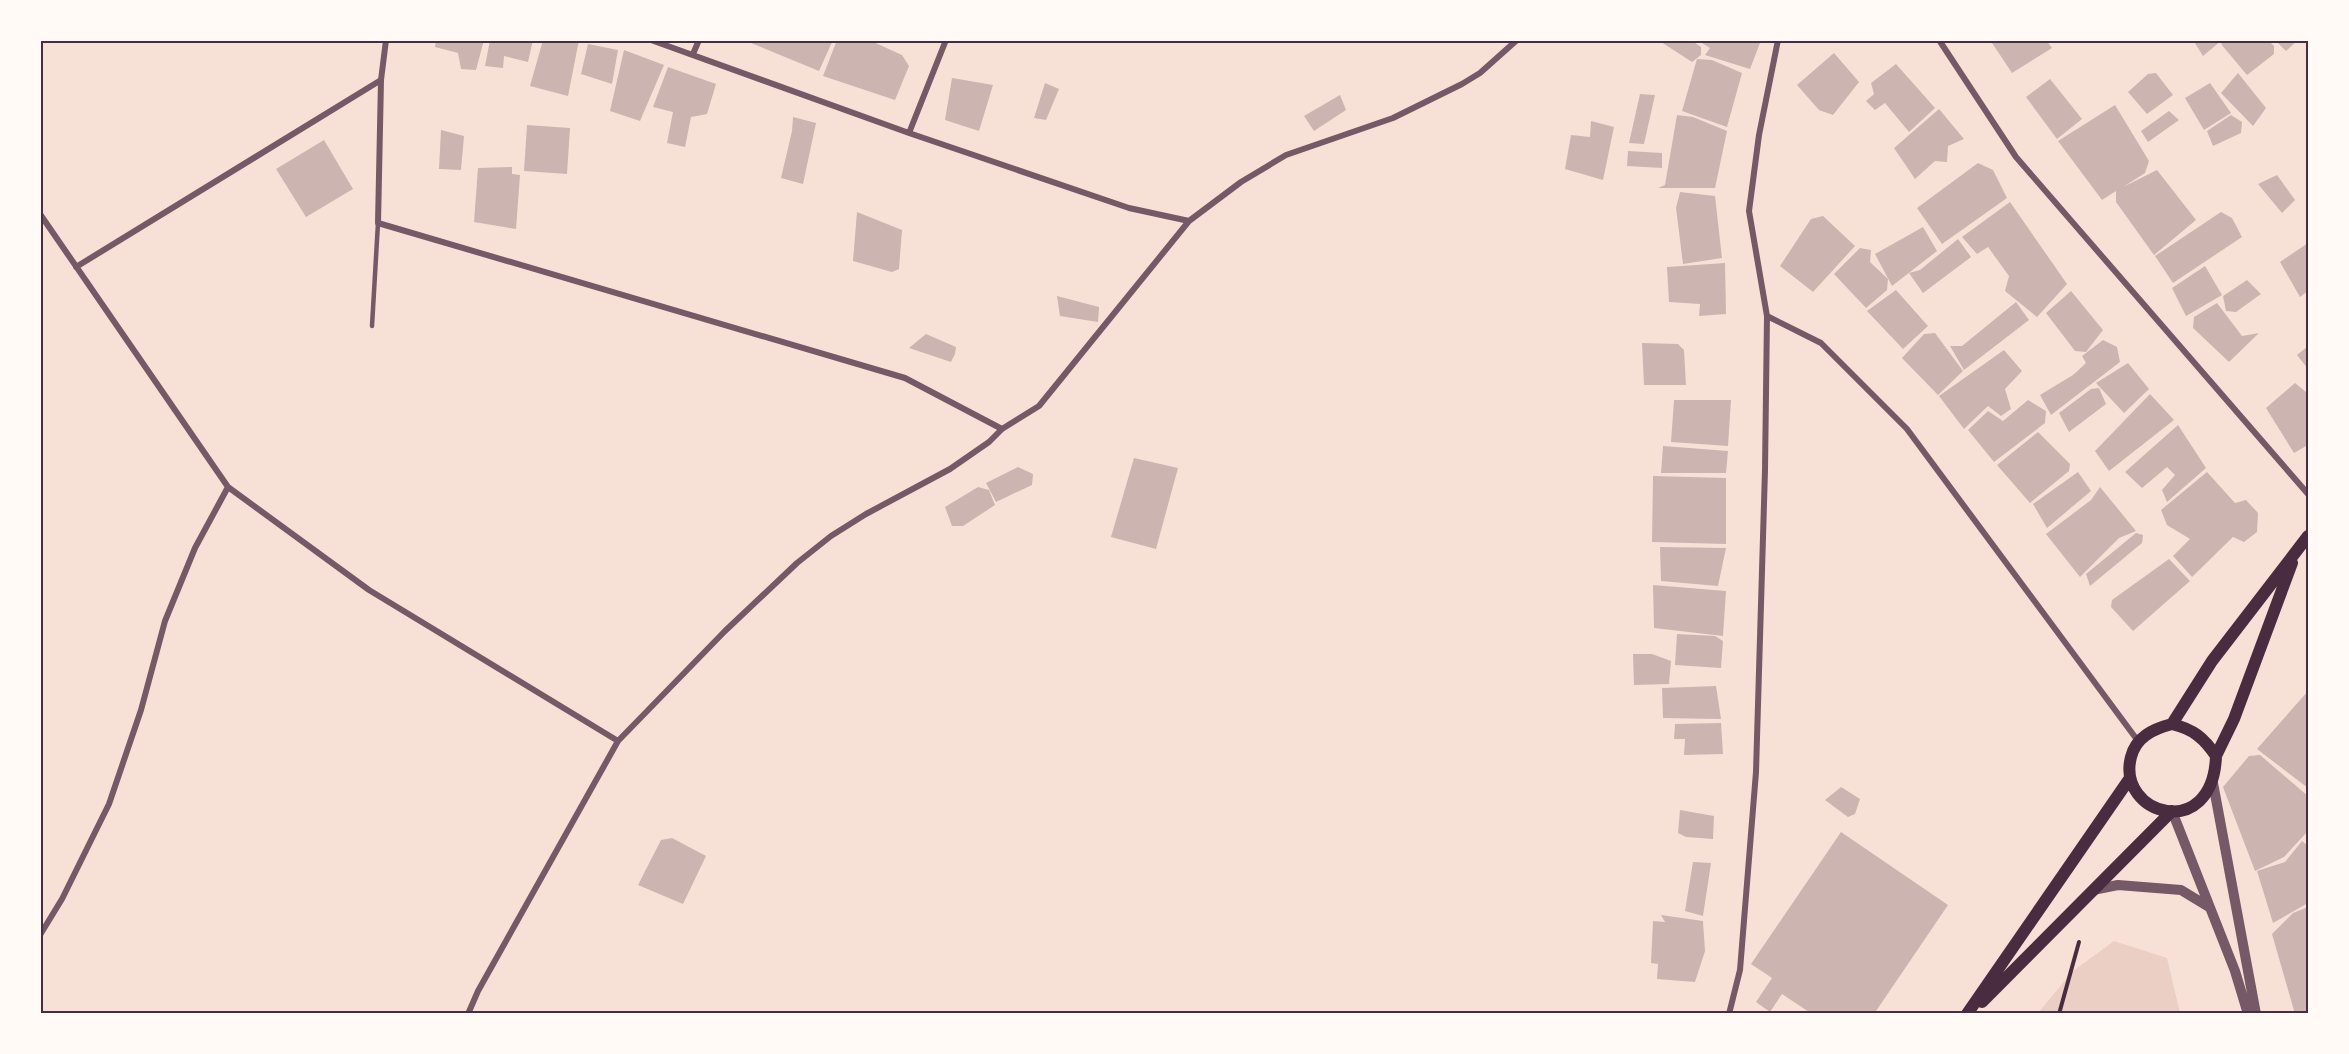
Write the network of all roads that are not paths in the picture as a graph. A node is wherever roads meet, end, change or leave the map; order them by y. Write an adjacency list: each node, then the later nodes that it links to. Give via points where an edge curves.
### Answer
1 (386, 40): 9 (street)
2 (651, 40): 8 (street)
3 (699, 40): 8 (street)
4 (946, 40): 10 (street)
5 (1517, 40): 12 (street, via 1462,84 1393,118 1286,155)
6 (1778, 40): 15 (street, via 1749,211)
7 (1939, 40): 19 (street, via 2016,158)
8 (693, 54): 10 (street)
9 (381, 81): 13 (street); 14 (street)
10 (909, 134): 12 (street, via 1129,207)
11 (40, 214): 14 (street)
12 (1189, 221): 17 (street, via 1039,406)
13 (378, 223): 16 (lane); 17 (street, via 905,378)
14 (76, 267): 18 (street)
15 (1767, 316): 24 (street, via 1821,343 1907,429); 33 (street, via 1756,772 1740,970)
16 (372, 326)
17 (1002, 429): 23 (street, via 950,469 866,514 797,563)
18 (228, 487): 23 (street, via 369,590); 31 (street, via 195,548 165,621 141,710 109,804)
19 (2308, 494)
20 (2308, 536): 21 (main road)
21 (2296, 551): 22 (main road, via 2212,661); 25 (main road)
22 (2172, 724): 24 (main road, via 2147,733); 25 (main road, via 2198,734)
23 (618, 741): 32 (street)
24 (2138, 741): 26 (main road, via 2129,765)
25 (2216, 756): 27 (main road)
26 (2130, 778): 28 (main road, via 2145,802); 34 (main road)
27 (2213, 783): 28 (main road, via 2197,804); 36 (street)
28 (2172, 812): 29 (main road); 30 (street)
29 (2093, 890): 30 (street, via 2118,885 2181,890); 34 (main road)
30 (2209, 907): 35 (street)
31 (40, 935)
32 (468, 1014)
33 (1729, 1014)
34 (1968, 1014)
35 (2248, 1014)
36 (2256, 1014)

